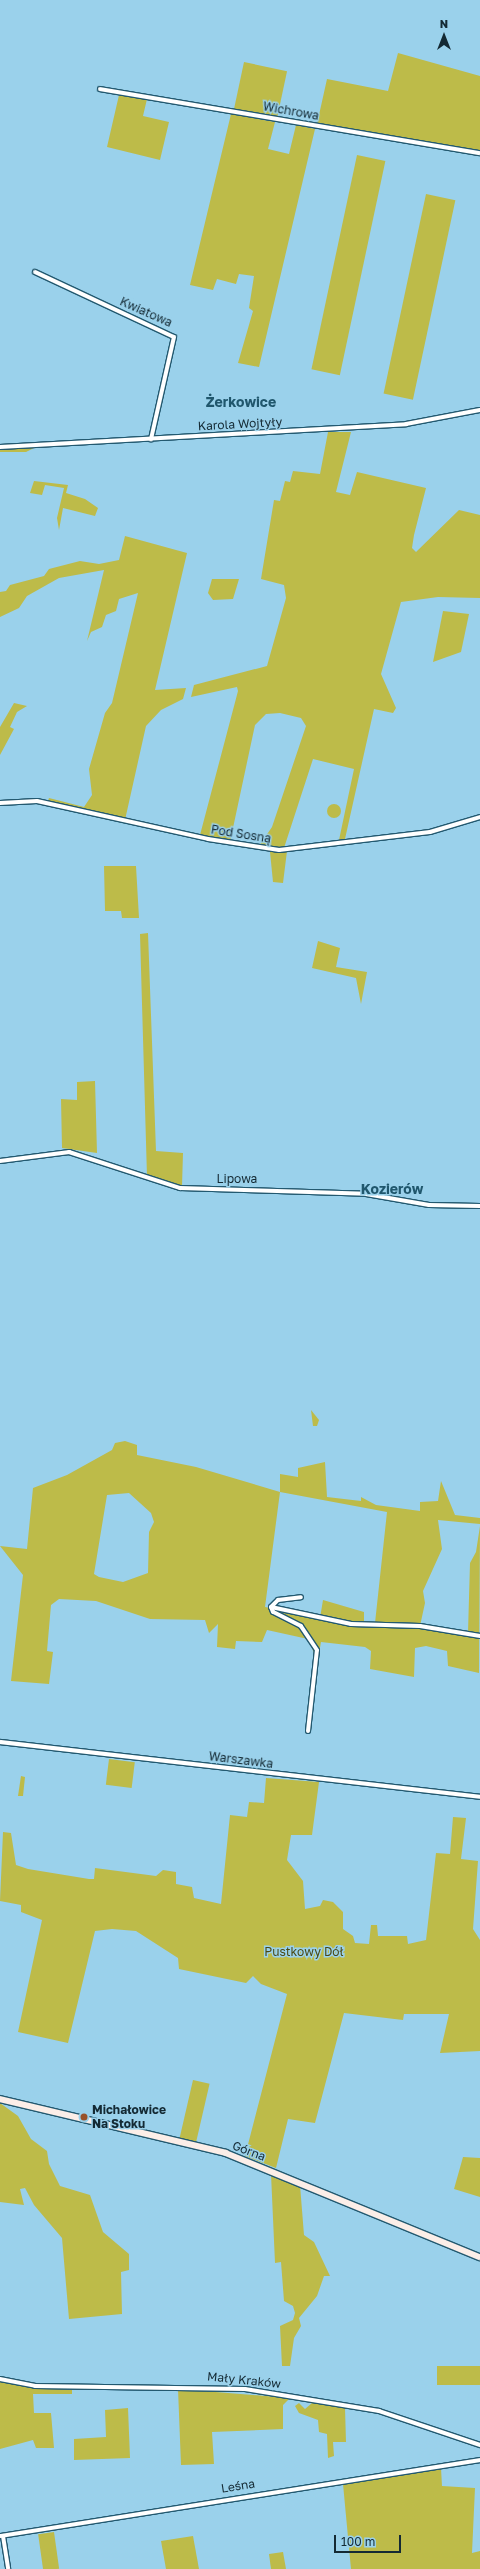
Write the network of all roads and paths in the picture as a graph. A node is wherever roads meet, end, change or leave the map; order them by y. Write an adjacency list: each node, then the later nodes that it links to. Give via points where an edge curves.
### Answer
1 (100, 89): 2 (street, Wichrowa)
2 (480, 153)
3 (35, 272): 5 (street, Kwiatowa, via 174,337)
4 (480, 410): 5 (street, Karola Wojtyły, via 405,424)
5 (151, 439): 6 (street, Karola Wojtyły)
6 (0, 447)
7 (0, 803): 8 (street, Pod Sosną, via 37,801 202,838 279,850 430,832)
8 (480, 817)
9 (0, 1161): 10 (street, Lipowa, via 69,1152 180,1188 366,1194 429,1205)
10 (480, 1206)
11 (301, 1597): 12 (street, via 278,1600)
12 (271, 1607): 13 (street, via 350,1624 420,1626); 14 (street, via 273,1612 305,1630 317,1650)
13 (480, 1636)
14 (308, 1731)
15 (0, 1742): 16 (street, Warszawka)
16 (480, 1798)
17 (0, 2099): 18 (street, Górna, via 226,2153)
18 (480, 2257)
19 (0, 2379): 20 (street, Mały Kraków, via 35,2386 245,2389 379,2411)
20 (480, 2445)
21 (480, 2460): 22 (street, Leśna)
22 (2, 2536): 23 (street)
23 (8, 2569)

